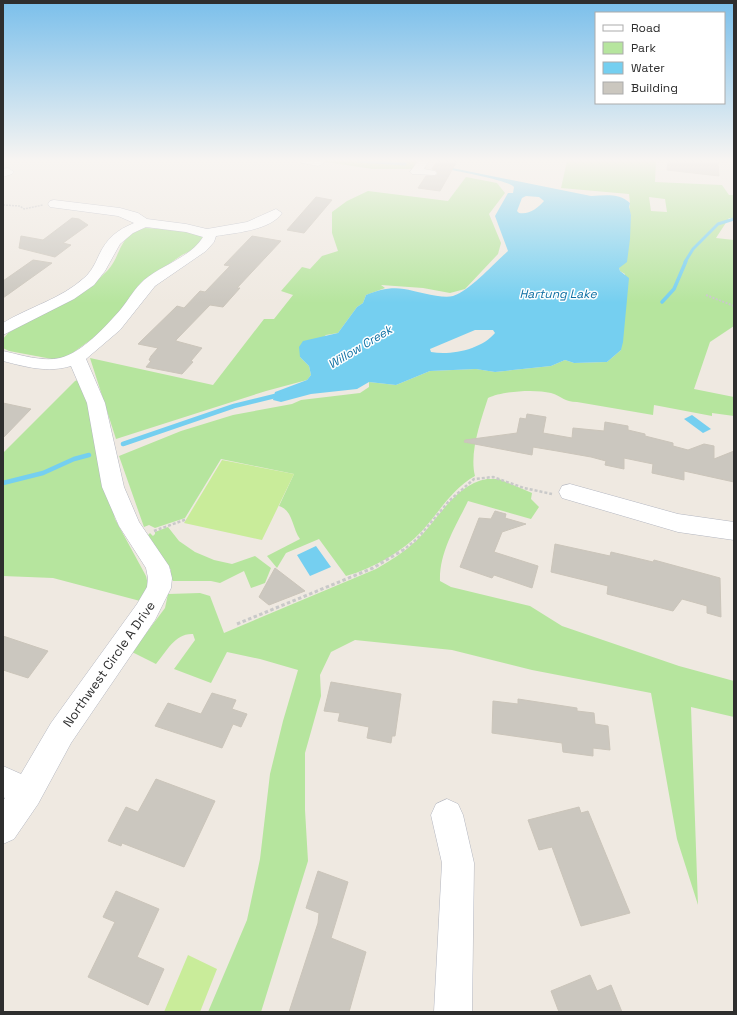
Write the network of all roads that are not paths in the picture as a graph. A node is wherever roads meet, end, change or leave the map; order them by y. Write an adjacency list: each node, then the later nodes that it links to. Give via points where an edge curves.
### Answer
1 (90, 208): 3 (street, via 120,212)
2 (276, 213): 4 (street, via 261,224)
3 (144, 223): 4 (street); 5 (street, via 113,242 91,281 67,297)
4 (207, 233): 7 (street, via 210,237 203,247 145,287 117,324)
5 (3, 330)
6 (3, 356): 7 (street, via 46,364 68,362)
7 (77, 358): 10 (street, Northwest Circle A Drive, via 96,403 113,487 130,526 156,566 160,578 154,600 65,728)
8 (570, 492): 9 (street, via 678,523)
9 (734, 531)
10 (15, 787): 12 (street, Northwest Circle A Drive)
11 (447, 815): 13 (street, via 458,862)
12 (3, 828)
13 (453, 1012)

